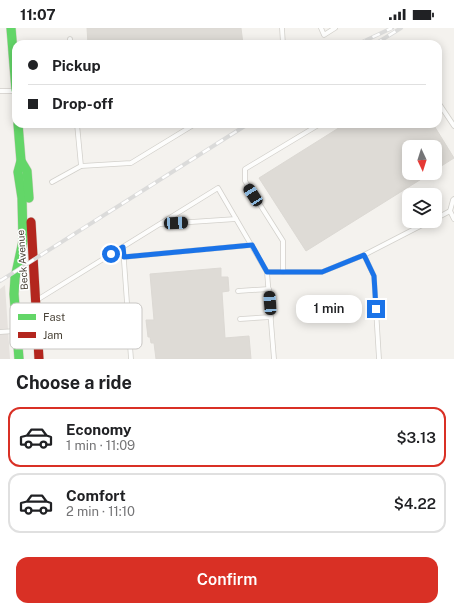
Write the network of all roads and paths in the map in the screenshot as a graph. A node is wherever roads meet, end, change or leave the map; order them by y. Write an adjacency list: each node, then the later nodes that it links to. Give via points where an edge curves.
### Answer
1 (12, 28): 5 (street)
2 (282, 28): 6 (lane)
3 (321, 28): 4 (lane, via 324,35)
4 (335, 28)
5 (13, 40)
6 (283, 40)
7 (12, 90): 8 (lane)
8 (0, 91)
9 (442, 108): 10 (lane)
10 (454, 126)
11 (18, 128): 15 (street, Beck Avenue)
12 (77, 128): 16 (lane)
13 (188, 128): 16 (lane, via 131,163)
14 (313, 128): 30 (lane, via 245,169 245,181 283,241)
15 (22, 161): 33 (street, Beck Avenue, via 27,171); 34 (street, Beck Avenue, via 18,172 22,198 23,241 14,285)
16 (81, 166): 17 (lane)
17 (52, 182)
18 (454, 198): 19 (lane)
19 (450, 211): 20 (lane); 22 (lane)
20 (442, 215)
21 (236, 219): 23 (lane); 23 (lane, via 218,188); 25 (lane)
22 (454, 219)
23 (161, 224): 26 (lane)
24 (416, 228): 27 (lane)
25 (252, 245): 28 (lane); 29 (lane)
26 (123, 247): 28 (lane); 33 (lane)
27 (364, 255): 30 (lane, via 322,272); 47 (lane, via 374,276)
28 (124, 257): 35 (lane)
29 (267, 272): 30 (lane); 31 (lane)
30 (283, 272)
31 (269, 289): 32 (lane); 36 (lane)
32 (238, 291)
33 (36, 301)
34 (15, 303)
35 (127, 303)
36 (271, 317): 37 (lane); 46 (lane)
37 (240, 319)
38 (10, 331): 39 (lane)
39 (0, 332)
40 (18, 349): 43 (street, Beck Avenue)
41 (38, 349): 44 (street, Beck Avenue)
42 (130, 349): 45 (lane)
43 (19, 359)
44 (39, 359)
45 (131, 359)
46 (274, 359)
47 (379, 359)

